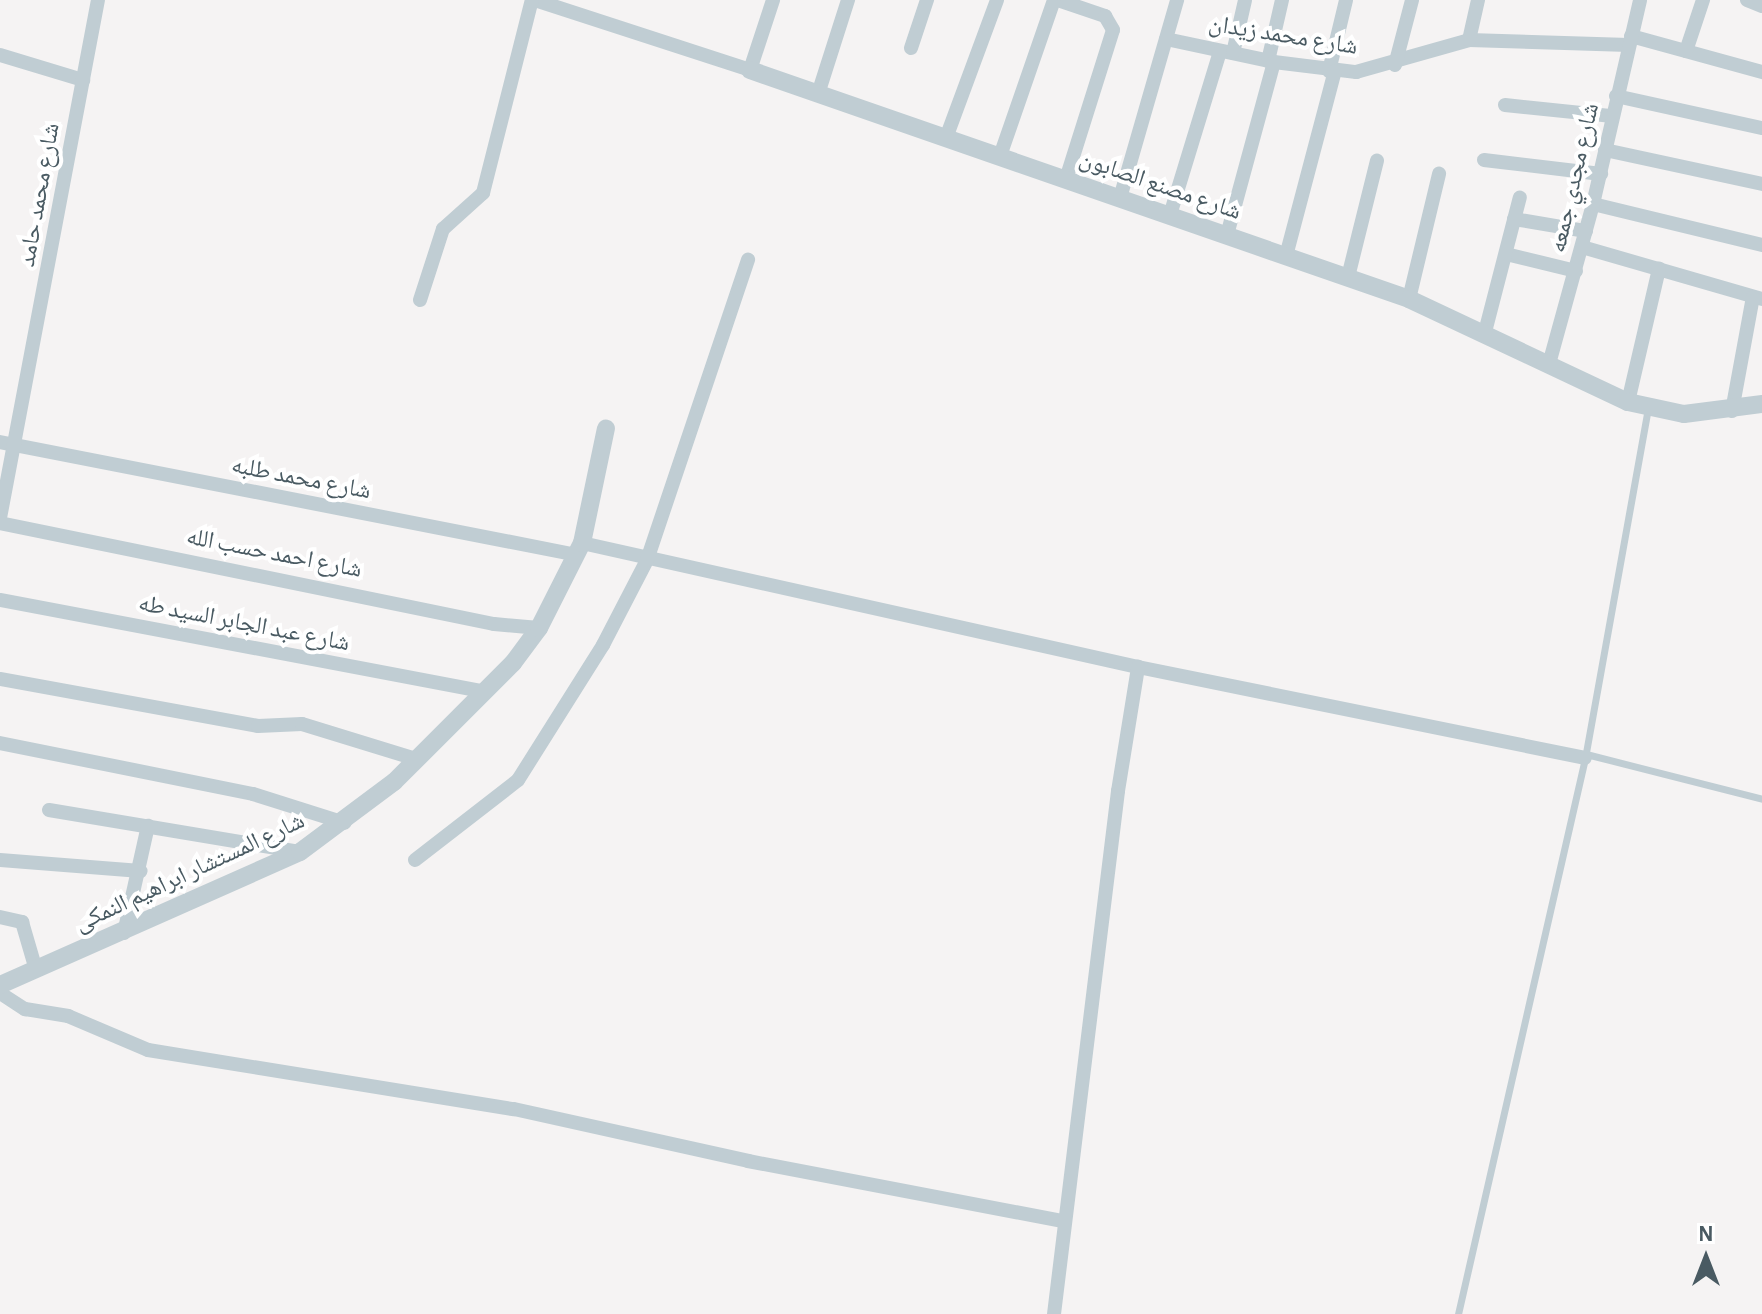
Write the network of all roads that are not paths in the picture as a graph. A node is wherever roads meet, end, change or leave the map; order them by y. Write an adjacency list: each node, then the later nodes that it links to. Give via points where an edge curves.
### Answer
1 (98, 0): 30 (street, شارع محمد حامد)
2 (534, 0): 28 (street, شارع مصنع الصابون); 62 (street, via 483,193 443,229)
3 (773, 0): 28 (street)
4 (848, 0): 31 (street)
5 (927, 0): 21 (street)
6 (997, 0): 36 (street)
7 (1056, 0): 38 (street); 43 (street, via 1105,16 1111,25)
8 (1177, 0): 18 (street)
9 (1245, 0): 23 (street)
10 (1282, 0): 25 (street)
11 (1346, 0): 27 (street)
12 (1412, 0): 26 (street)
13 (1478, 0): 19 (street)
14 (1640, 0): 20 (street, شارع مجدي جمعه)
15 (1703, 0): 22 (street)
16 (1747, 0): 17 (street)
17 (1762, 6)
18 (1166, 39): 23 (street, شارع محمد زيدان); 46 (street)
19 (1469, 40): 20 (street, شارع محمد زيدان); 26 (street, شارع محمد زيدان)
20 (1630, 41): 22 (street, شارع محمد زيدان); 32 (street, شارع مجدي جمعه)
21 (911, 48)
22 (1686, 51): 29 (street, شارع محمد زيدان)
23 (1226, 52): 25 (street, شارع محمد زيدان); 48 (street)
24 (0, 55): 30 (street)
25 (1271, 61): 27 (street, شارع محمد زيدان); 51 (street)
26 (1395, 65): 27 (street, شارع محمد زيدان)
27 (1332, 71): 55 (street)
28 (754, 72): 31 (street, شارع مصنع الصابون)
29 (1762, 72)
30 (83, 80): 71 (street, شارع محمد حامد)
31 (811, 92): 36 (street, شارع مصنع الصابون)
32 (1616, 96): 34 (street, شارع مجدي جمعه); 35 (street)
33 (1505, 105): 34 (street)
34 (1612, 116): 37 (street, شارع مجدي جمعه)
35 (1762, 128)
36 (946, 138): 38 (street, شارع مصنع الصابون)
37 (1605, 150): 42 (street, شارع مجدي جمعه); 44 (street)
38 (1000, 156): 43 (street, شارع مصنع الصابون)
39 (1484, 160): 42 (street)
40 (1377, 161): 59 (street)
41 (1439, 174): 61 (street)
42 (1601, 174): 47 (street, شارع مجدي جمعه)
43 (1066, 179): 46 (street, شارع مصنع الصابون)
44 (1762, 184)
45 (1520, 197): 49 (street)
46 (1120, 198): 48 (street, شارع مصنع الصابون)
47 (1593, 204): 50 (street, شارع مجدي جمعه); 52 (street)
48 (1170, 215): 51 (street, شارع مصنع الصابون)
49 (1514, 219): 50 (street); 54 (street)
50 (1586, 231): 53 (street, شارع مجدي جمعه)
51 (1227, 235): 55 (street, شارع مصنع الصابون)
52 (1762, 245)
53 (1582, 247): 57 (street); 58 (street, شارع مجدي جمعه)
54 (1506, 254): 58 (street); 63 (street)
55 (1286, 256): 59 (street, شارع مصنع الصابون)
56 (748, 260): 74 (street)
57 (1659, 269): 60 (street); 65 (street)
58 (1576, 271): 64 (street, شارع مجدي جمعه)
59 (1348, 277): 61 (street, شارع مصنع الصابون)
60 (1758, 298): 68 (street)
61 (1409, 299): 63 (street, شارع مصنع الصابون)
62 (420, 300)
63 (1485, 332): 64 (street, شارع مصنع الصابون)
64 (1549, 364): 65 (street, شارع مصنع الصابون)
65 (1628, 402): 67 (street, شارع مصنع الصابون)
66 (1762, 404): 68 (street, شارع مصنع الصابون)
67 (1648, 408): 68 (street, شارع مصنع الصابون, via 1684,414); 81 (lane)
68 (1732, 411)
69 (606, 428): 73 (street, شارع المستشار ابراهيم النمكى)
70 (0, 442): 71 (street, شارع محمد طلبه)
71 (17, 446): 72 (street, شارع محمد حامد); 73 (street, شارع محمد طلبه)
72 (0, 520): 76 (street, شارع احمد حسب الله, via 494,624)
73 (579, 549): 74 (street, شارع محمد طلبه); 76 (street, شارع المستشار ابراهيم النمكى)
74 (642, 559): 77 (street, شارع محمد طلبه); 89 (street, via 603,645 525,770)
75 (0, 600): 79 (street, شارع عبد الجابر السيد طه)
76 (539, 628): 79 (street, شارع المستشار ابراهيم النمكى, via 513,663)
77 (1138, 667): 81 (street, شارع محمد طلبه); 96 (street)
78 (0, 679): 82 (street, via 258,726 302,724)
79 (480, 691): 82 (street, شارع المستشار ابراهيم النمكى)
80 (0, 743): 85 (street, via 253,794)
81 (1586, 756): 83 (lane); 98 (lane)
82 (416, 759): 85 (street, شارع المستشار ابراهيم النمكى)
83 (1762, 799)
84 (49, 810): 86 (street)
85 (345, 823): 87 (street, شارع المستشار ابراهيم النمكى)
86 (148, 826): 87 (street); 90 (street)
87 (300, 852): 92 (street, شارع المستشار ابراهيم النمكى)
88 (0, 860): 90 (street)
89 (415, 860)
90 (141, 871): 92 (street)
91 (0, 917): 93 (street, via 22,922)
92 (124, 933): 93 (street, شارع المستشار ابراهيم النمكى)
93 (36, 970): 94 (street, شارع المستشار ابراهيم النمكى)
94 (0, 985)
95 (0, 993): 96 (street, via 25,1009 68,1016 148,1050 514,1109 748,1161)
96 (1064, 1221): 97 (street)
97 (1054, 1314)
98 (1458, 1314)

